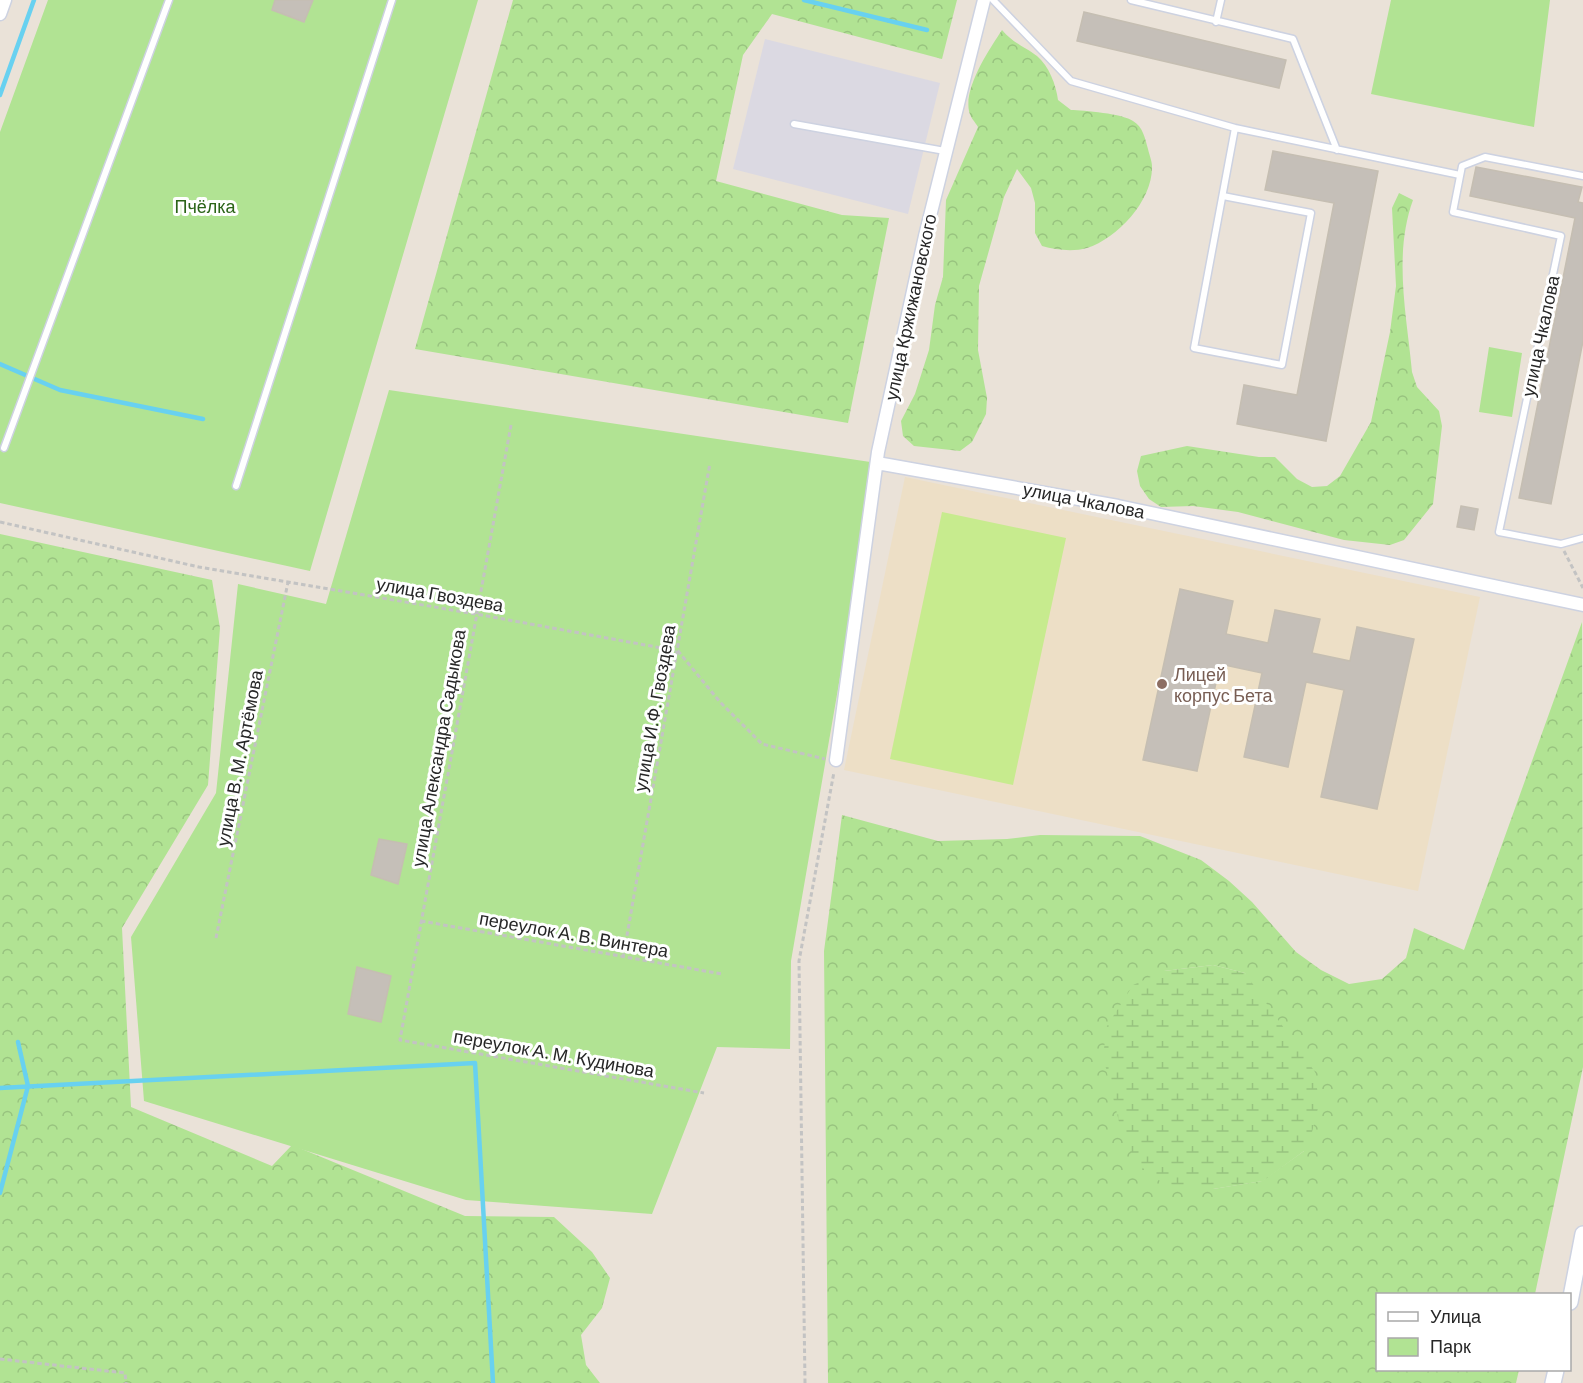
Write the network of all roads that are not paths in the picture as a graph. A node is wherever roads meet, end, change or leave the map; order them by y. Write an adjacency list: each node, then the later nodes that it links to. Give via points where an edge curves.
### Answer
1 (5, 0): 8 (street)
2 (169, 0): 17 (lane)
3 (392, 0): 19 (lane)
4 (984, 0): 13 (street, улица Кржижановского)
5 (993, 0): 11 (lane, via 1071,81)
6 (1131, 0): 9 (lane)
7 (1221, 0): 9 (lane)
8 (0, 14)
9 (1216, 22): 12 (lane, via 1293,39)
10 (794, 124): 13 (lane)
11 (1235, 128): 12 (lane); 16 (lane)
12 (1337, 150): 14 (lane)
13 (945, 151): 18 (street, улица Кржижановского)
14 (1460, 176): 15 (lane, via 1462,166 1485,157); 20 (lane, улица Чкалова, via 1453,212 1561,236 1498,532 1561,544)
15 (1583, 176)
16 (1223, 196): 16 (lane, via 1311,213 1282,365 1194,348)
17 (4, 448)
18 (877, 463): 21 (street, улица Чкалова, via 1118,506); 22 (street)
19 (236, 486)
20 (1583, 538)
21 (1583, 605)
22 (836, 760)
23 (1583, 1234): 24 (street)
24 (1571, 1293)

